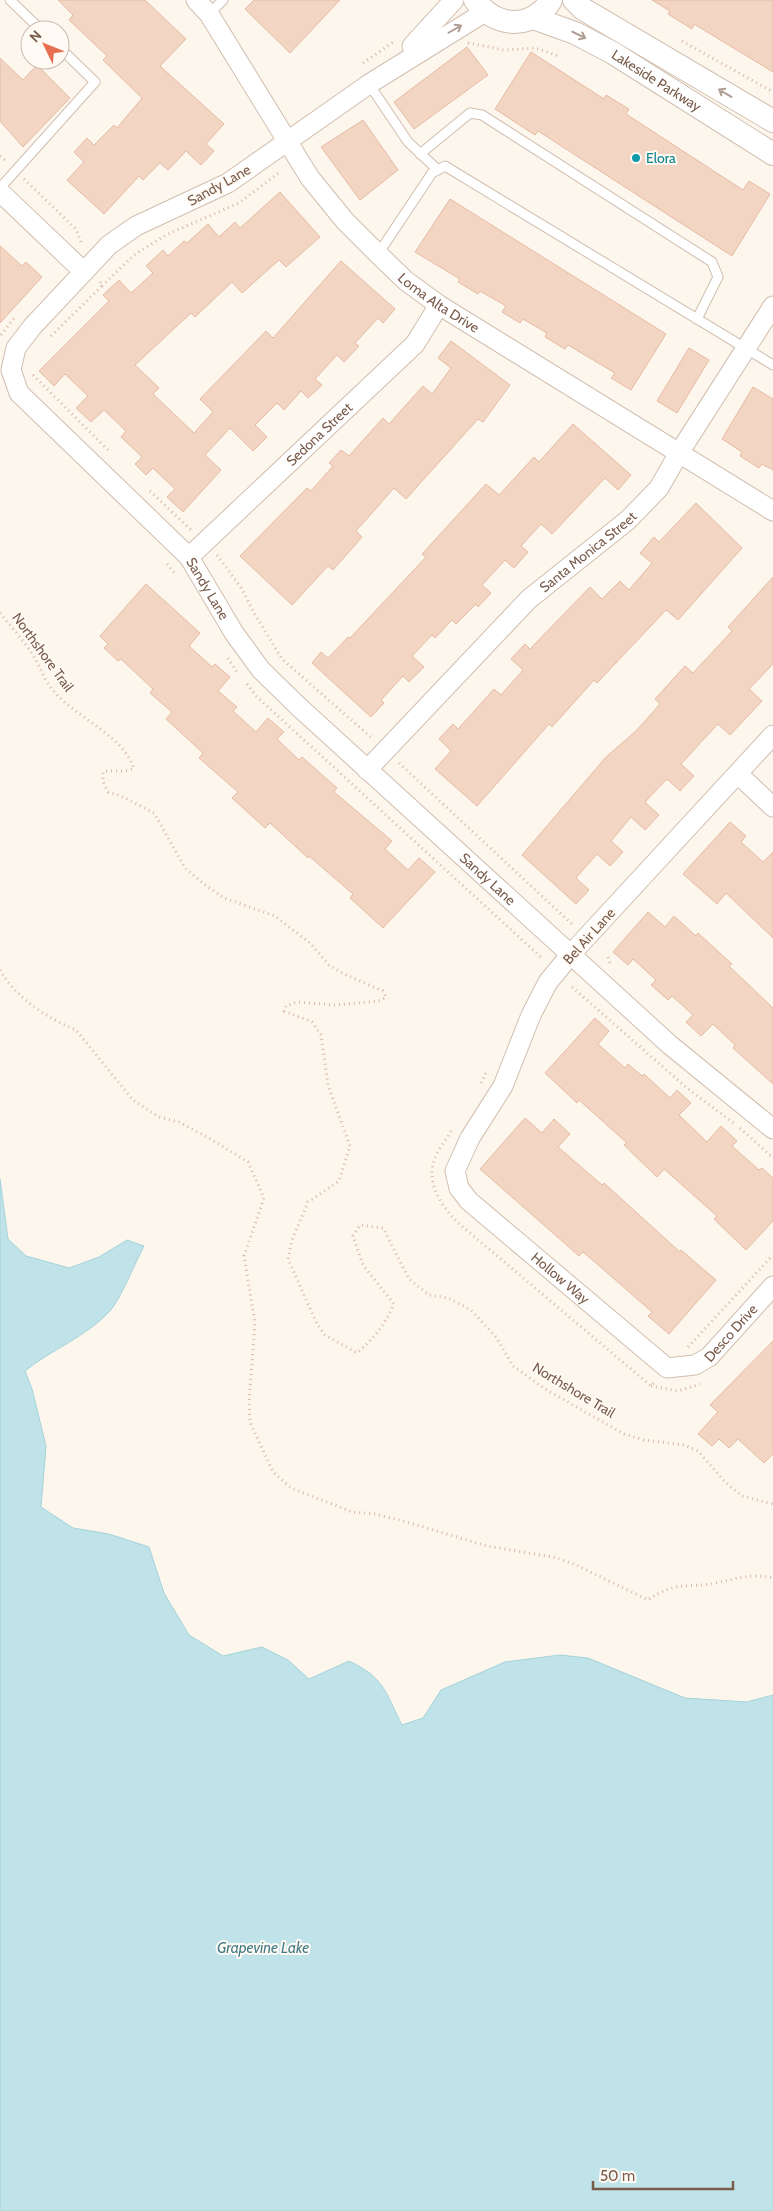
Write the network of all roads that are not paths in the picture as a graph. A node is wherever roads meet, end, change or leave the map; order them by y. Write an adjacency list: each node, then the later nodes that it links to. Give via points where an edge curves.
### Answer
1 (10, 0): 10 (lane)
2 (196, 0): 8 (street, Loma Alta Drive)
3 (223, 0): 8 (lane)
4 (454, 0): 12 (street, Sandy Lane)
5 (551, 0): 9 (street)
6 (574, 0): 14 (street, Lakeside Parkway, one-way to 6, via 583,9)
7 (480, 6): 9 (street, via 503,22); 12 (street, Sandy Lane, one-way to 7)
8 (209, 14): 15 (street, Loma Alta Drive)
9 (533, 18): 17 (street, Lakeside Parkway, one-way to 17, via 575,33 613,53)
10 (31, 20)
11 (70, 58): 19 (lane, via 95,82)
12 (384, 73): 13 (street, Sandy Lane)
13 (369, 84): 15 (street, Sandy Lane); 16 (lane, via 408,142)
14 (773, 121)
15 (288, 142): 21 (street, Loma Alta Drive, via 310,178 344,221); 22 (street, Sandy Lane, via 228,182 136,226 109,246)
16 (420, 154): 18 (lane); 25 (lane, via 470,113 482,115 712,262 718,277)
17 (773, 154)
18 (438, 170): 21 (lane, via 432,173); 25 (lane, via 445,166)
19 (0, 188)
20 (0, 192): 22 (street)
21 (378, 254): 23 (street, Loma Alta Drive, via 406,281)
22 (88, 269): 30 (street, Sandy Lane, via 16,348 11,370 18,393)
23 (439, 305): 28 (street, Loma Alta Drive); 30 (street, Sedona Street, via 415,344)
24 (773, 306): 26 (street, Santa Monica Street)
25 (697, 320): 26 (lane)
26 (745, 349): 27 (lane); 28 (street, Santa Monica Street)
27 (773, 366)
28 (679, 453): 29 (street, Loma Alta Drive); 32 (street, Santa Monica Street, via 659,488 628,520 529,599)
29 (773, 511)
30 (189, 557): 32 (street, Sandy Lane, via 234,633 261,670)
31 (773, 735): 33 (street, Bel Air Lane)
32 (367, 770): 35 (street, Sandy Lane)
33 (738, 774): 34 (street); 35 (street, Bel Air Lane)
34 (773, 807)
35 (565, 948): 36 (street, Sandy Lane, via 670,1045); 37 (street, Bel Air Lane, via 531,1015 503,1086 470,1138)
36 (773, 1129)
37 (455, 1171): 39 (street, Hollow Way, via 459,1188 469,1201 656,1360)
38 (773, 1286): 39 (street, Desco Drive, via 709,1357 695,1365)
39 (675, 1368)

